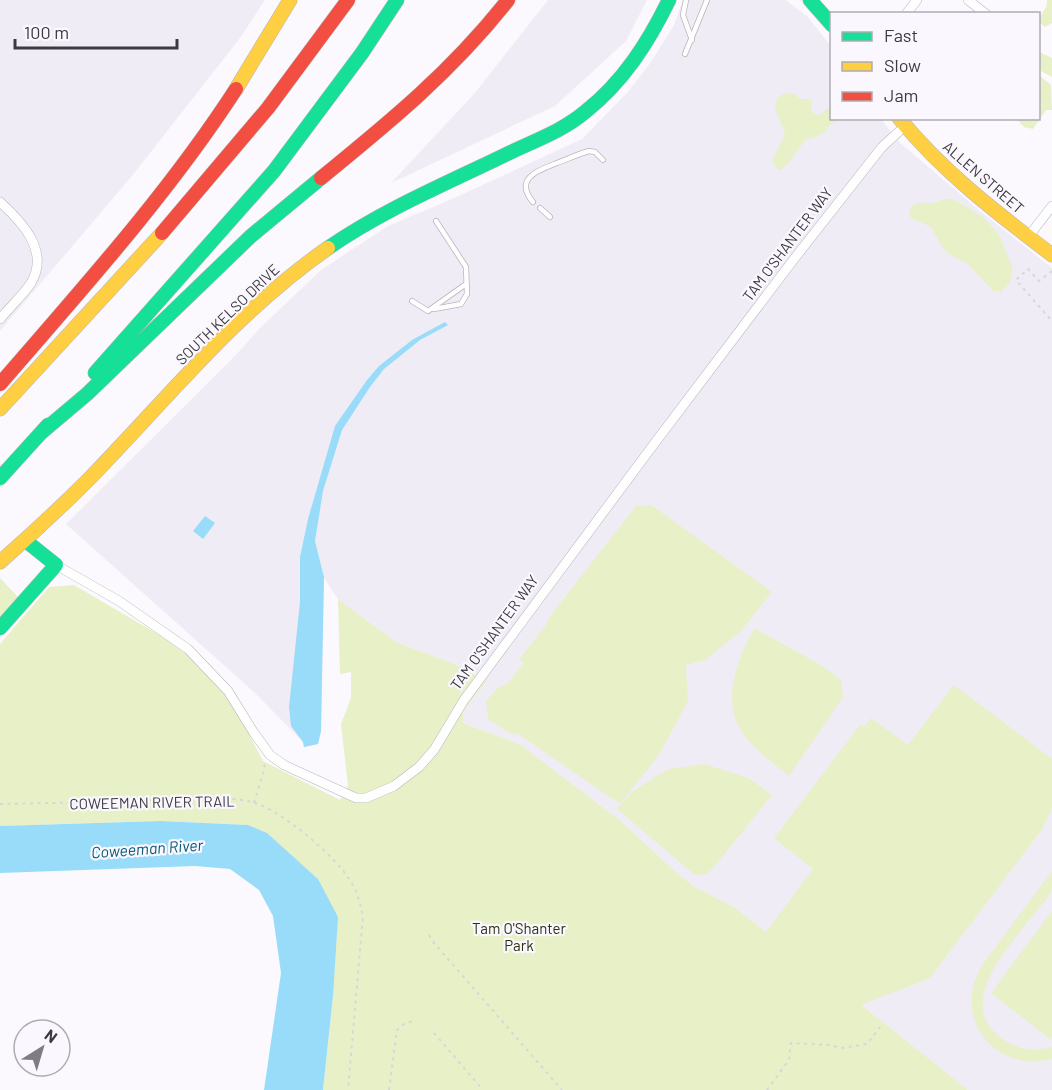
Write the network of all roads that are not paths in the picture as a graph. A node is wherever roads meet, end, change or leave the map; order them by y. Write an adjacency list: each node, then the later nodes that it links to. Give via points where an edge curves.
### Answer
1 (290, 0): 30 (main road, via 246,76 197,148)
2 (348, 0): 31 (main road, via 234,151)
3 (397, 0): 32 (main road, via 274,171)
4 (508, 0): 32 (main road, via 441,76 257,231 69,412)
5 (669, 0): 34 (main road, SOUTH KELSO DRIVE, via 631,67 608,92 566,125 362,225 286,278 241,319)
6 (686, 0): 14 (lane, via 683,15)
7 (707, 0): 14 (lane)
8 (810, 0): 13 (main road)
9 (917, 0): 11 (street)
10 (968, 0): 12 (street)
11 (908, 12)
12 (983, 12)
13 (830, 24)
14 (692, 40): 15 (lane)
15 (685, 54)
16 (902, 122): 24 (main road, ALLEN STREET, via 964,186); 36 (street, TAM O'SHANTER WAY, via 651,448 464,700 434,750 394,786 366,798 356,798 284,765 270,755 228,691 188,649 119,601)
17 (603, 160): 19 (lane, via 589,151 534,172 526,188)
18 (0, 202): 29 (street, via 31,235 37,261 30,284)
19 (533, 202)
20 (1052, 206): 24 (street)
21 (540, 208): 22 (lane)
22 (550, 217)
23 (436, 221): 26 (lane, via 466,267)
24 (1028, 237): 25 (main road, ALLEN STREET)
25 (1052, 255)
26 (466, 284): 28 (lane); 28 (lane, via 466,298 461,304)
27 (412, 302): 28 (lane, via 428,311)
28 (434, 309)
29 (0, 318)
30 (0, 384)
31 (0, 409)
32 (42, 432): 33 (main road)
33 (0, 478)
34 (26, 541): 35 (main road, SOUTH KELSO DRIVE); 36 (main road, TAM O'SHANTER WAY)
35 (0, 562)
36 (56, 565): 37 (main road)
37 (0, 628)

